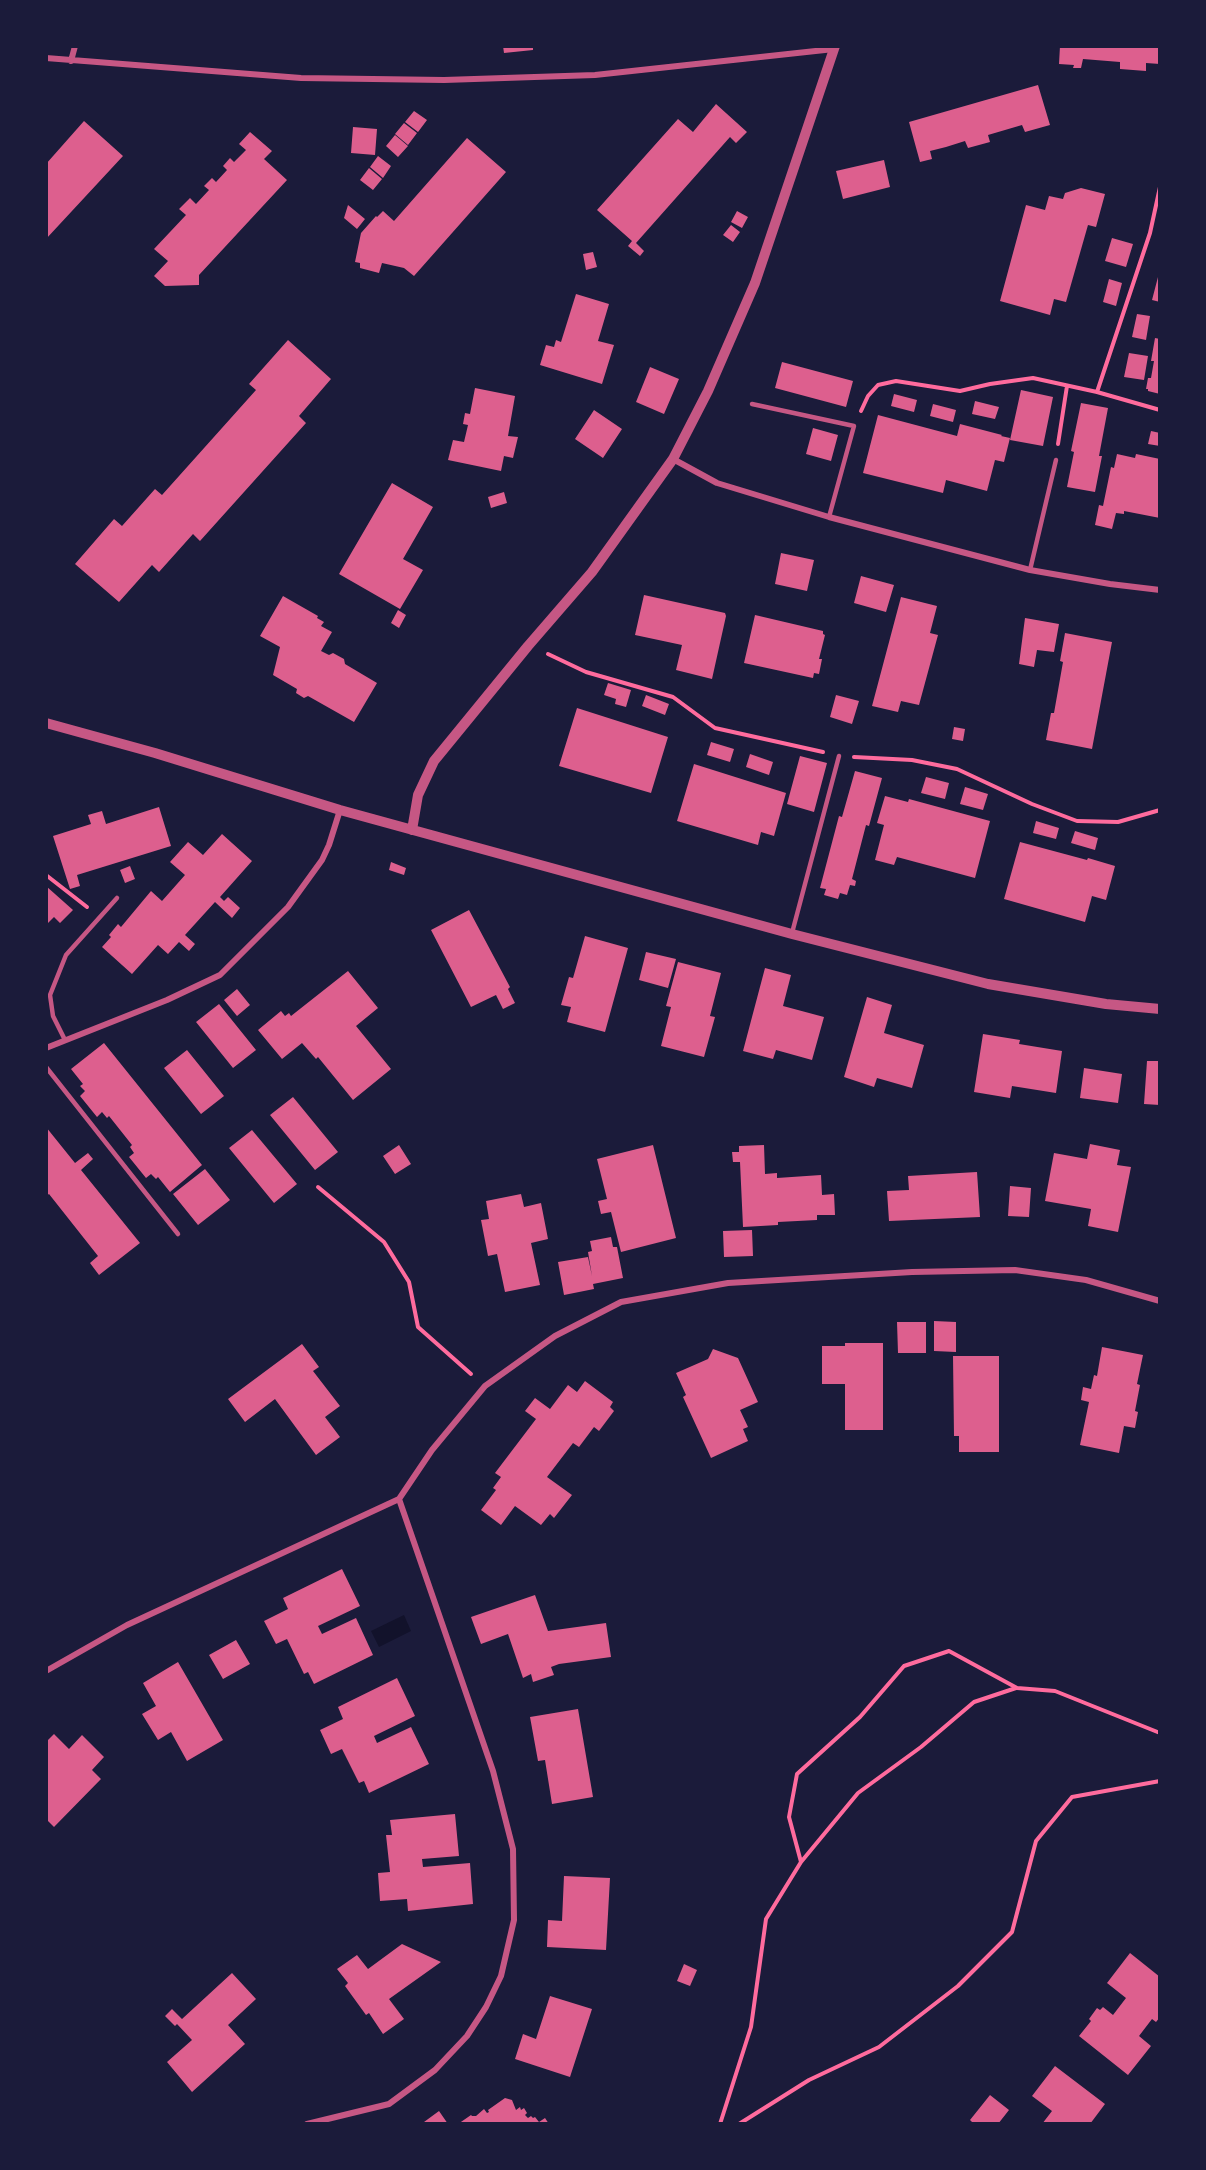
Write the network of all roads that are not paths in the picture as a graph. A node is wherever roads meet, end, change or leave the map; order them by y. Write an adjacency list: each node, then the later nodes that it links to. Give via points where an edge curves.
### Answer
1 (75, 46): 4 (street)
2 (835, 48): 4 (street, via 595,75 444,80 301,78); 6 (street, via 755,284)
3 (46, 58): 4 (street)
4 (71, 61)
5 (752, 404): 8 (lane, via 854,426)
6 (673, 459): 8 (street, via 717,483); 14 (street, via 592,572 434,760 418,795)
7 (1056, 460): 9 (lane)
8 (829, 517): 9 (street)
9 (1030, 570): 10 (street)
10 (1160, 590)
11 (46, 723): 13 (street)
12 (839, 756): 16 (lane)
13 (340, 810): 14 (street); 18 (street, via 322,860 288,908 220,975)
14 (412, 830): 16 (street)
15 (117, 898): 18 (lane, via 66,954 50,995 53,1016)
16 (792, 934): 17 (street, via 988,984)
17 (1160, 1009)
18 (65, 1040): 19 (street)
19 (46, 1048)
20 (46, 1067): 21 (lane)
21 (178, 1234)
22 (1160, 1301): 23 (street, via 1086,1280 1015,1270 728,1283 621,1302 555,1336 485,1386 432,1450)
23 (399, 1499): 24 (street, via 127,1625); 25 (street, via 493,1771 513,1849 514,1920 501,1976 486,2007 467,2036 435,2070 389,2104)
24 (46, 1671)
25 (307, 2124)

